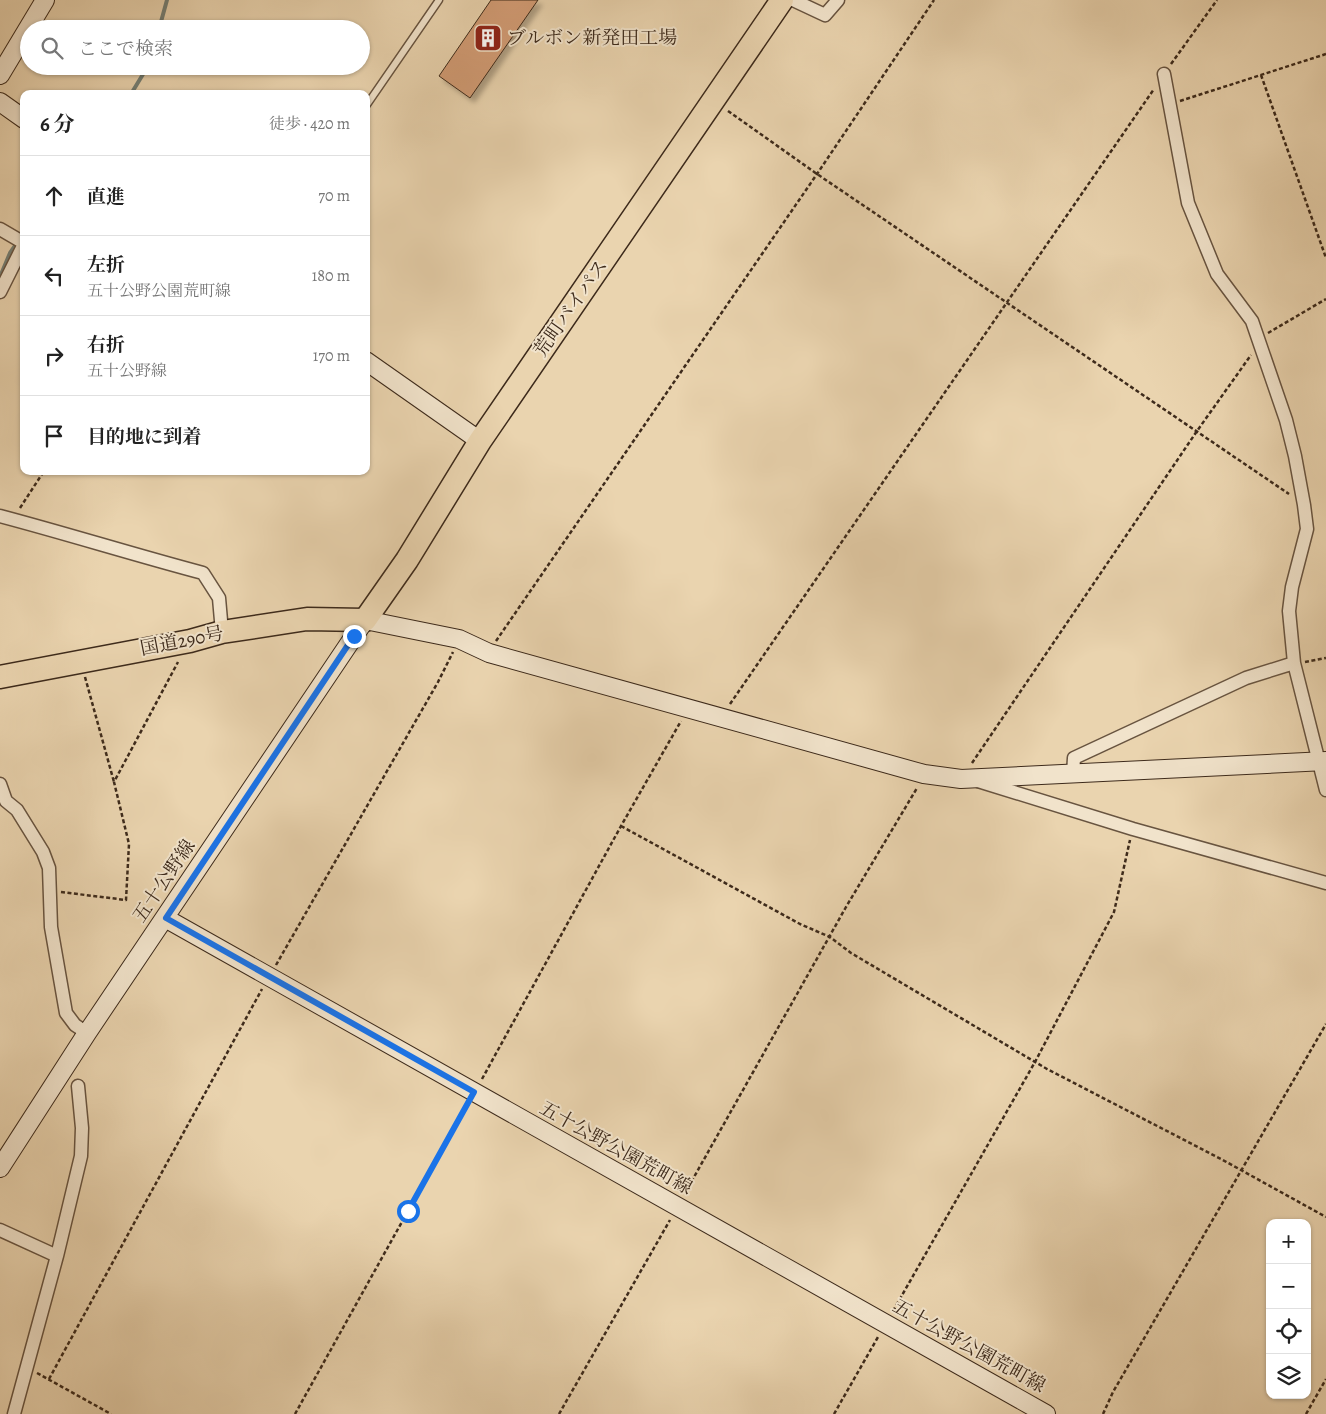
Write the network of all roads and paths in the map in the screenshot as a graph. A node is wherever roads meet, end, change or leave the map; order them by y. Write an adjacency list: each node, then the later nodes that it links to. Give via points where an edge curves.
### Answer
1 (45, 0): 8 (street)
2 (439, 0): 14 (lane)
3 (782, 0): 15 (highway, 荒町バイパス)
4 (793, 0): 5 (street, via 825,15)
5 (838, 0)
6 (934, 0): 19 (path)
7 (1217, 0): 11 (path)
8 (33, 20)
9 (20, 42): 12 (street)
10 (1326, 54): 13 (path)
11 (1164, 74): 17 (street); 26 (path)
12 (0, 75)
13 (1262, 75): 17 (path); 23 (path)
14 (370, 100)
15 (714, 101): 19 (path); 30 (highway, 荒町バイパス)
16 (0, 102): 18 (street)
17 (1170, 104): 27 (street, via 1188,203 1217,274 1252,320)
18 (20, 116)
19 (817, 174): 26 (path); 38 (path)
20 (0, 229): 21 (street)
21 (20, 242)
22 (20, 252): 24 (street)
23 (1326, 258)
24 (0, 292)
25 (1326, 299): 27 (path, via 1267,333)
26 (1007, 303): 29 (path); 44 (path)
27 (1260, 343): 29 (path); 32 (street, via 1286,420)
28 (370, 364): 30 (street)
29 (1197, 431): 32 (path); 48 (path)
30 (480, 441): 34 (highway, 荒町バイパス, via 407,560)
31 (41, 475): 33 (path)
32 (1304, 505): 41 (street, via 1307,529 1289,611)
33 (6, 518): 35 (street, via 203,572 219,598)
34 (365, 620): 35 (highway, 国道290号, via 307,619); 36 (street); 57 (street, 五十公野線)
35 (222, 632): 37 (highway, 国道290号)
36 (459, 639): 38 (street); 59 (path, via 438,682)
37 (190, 640): 40 (highway, 国道290号); 49 (path)
38 (489, 652): 43 (street)
39 (1326, 658): 41 (path)
40 (80, 661): 42 (highway, 国道290号); 49 (path)
41 (1294, 663): 45 (street); 47 (street, via 1246,678 1074,758)
42 (0, 677)
43 (688, 708): 44 (street); 53 (path)
44 (722, 717): 46 (street)
45 (1323, 762): 47 (street); 51 (street)
46 (924, 774): 48 (street); 58 (path)
47 (1073, 774): 48 (street)
48 (966, 779): 54 (street)
49 (114, 782): 56 (path, via 129,844 126,900)
50 (0, 784): 52 (street)
51 (1326, 790)
52 (3, 802): 56 (street, via 17,810 43,852 49,868)
53 (621, 826): 58 (path, via 800,924); 64 (path)
54 (1133, 829): 55 (street); 62 (path, via 1114,912)
55 (1326, 883)
56 (50, 890): 61 (street, via 51,926 66,1013)
57 (166, 918): 59 (street, 五十公野公園荒町線); 61 (street, 五十公野線)
58 (830, 937): 62 (path); 67 (path)
59 (269, 976): 64 (street, 五十公野公園荒町線); 73 (path)
60 (1326, 1024): 66 (path)
61 (87, 1033): 65 (street, 五十公野線)
62 (1035, 1062): 66 (path); 71 (path)
63 (78, 1086): 70 (street, via 82,1156)
64 (474, 1092): 67 (street, 五十公野公園荒町線); 77 (path)
65 (0, 1168)
66 (1240, 1171): 68 (path); 81 (path)
67 (677, 1207): 71 (street, 五十公野公園荒町線); 78 (path)
68 (1326, 1217)
69 (0, 1230): 70 (street)
70 (57, 1256): 72 (street)
71 (886, 1324): 79 (path); 80 (street, 五十公野公園荒町線)
72 (27, 1367): 73 (path); 75 (street)
73 (49, 1379): 76 (path)
74 (1326, 1379): 82 (path)
75 (14, 1414)
76 (111, 1414)
77 (295, 1414)
78 (559, 1414)
79 (834, 1414)
80 (1046, 1414)
81 (1102, 1414)
82 (1306, 1414)

